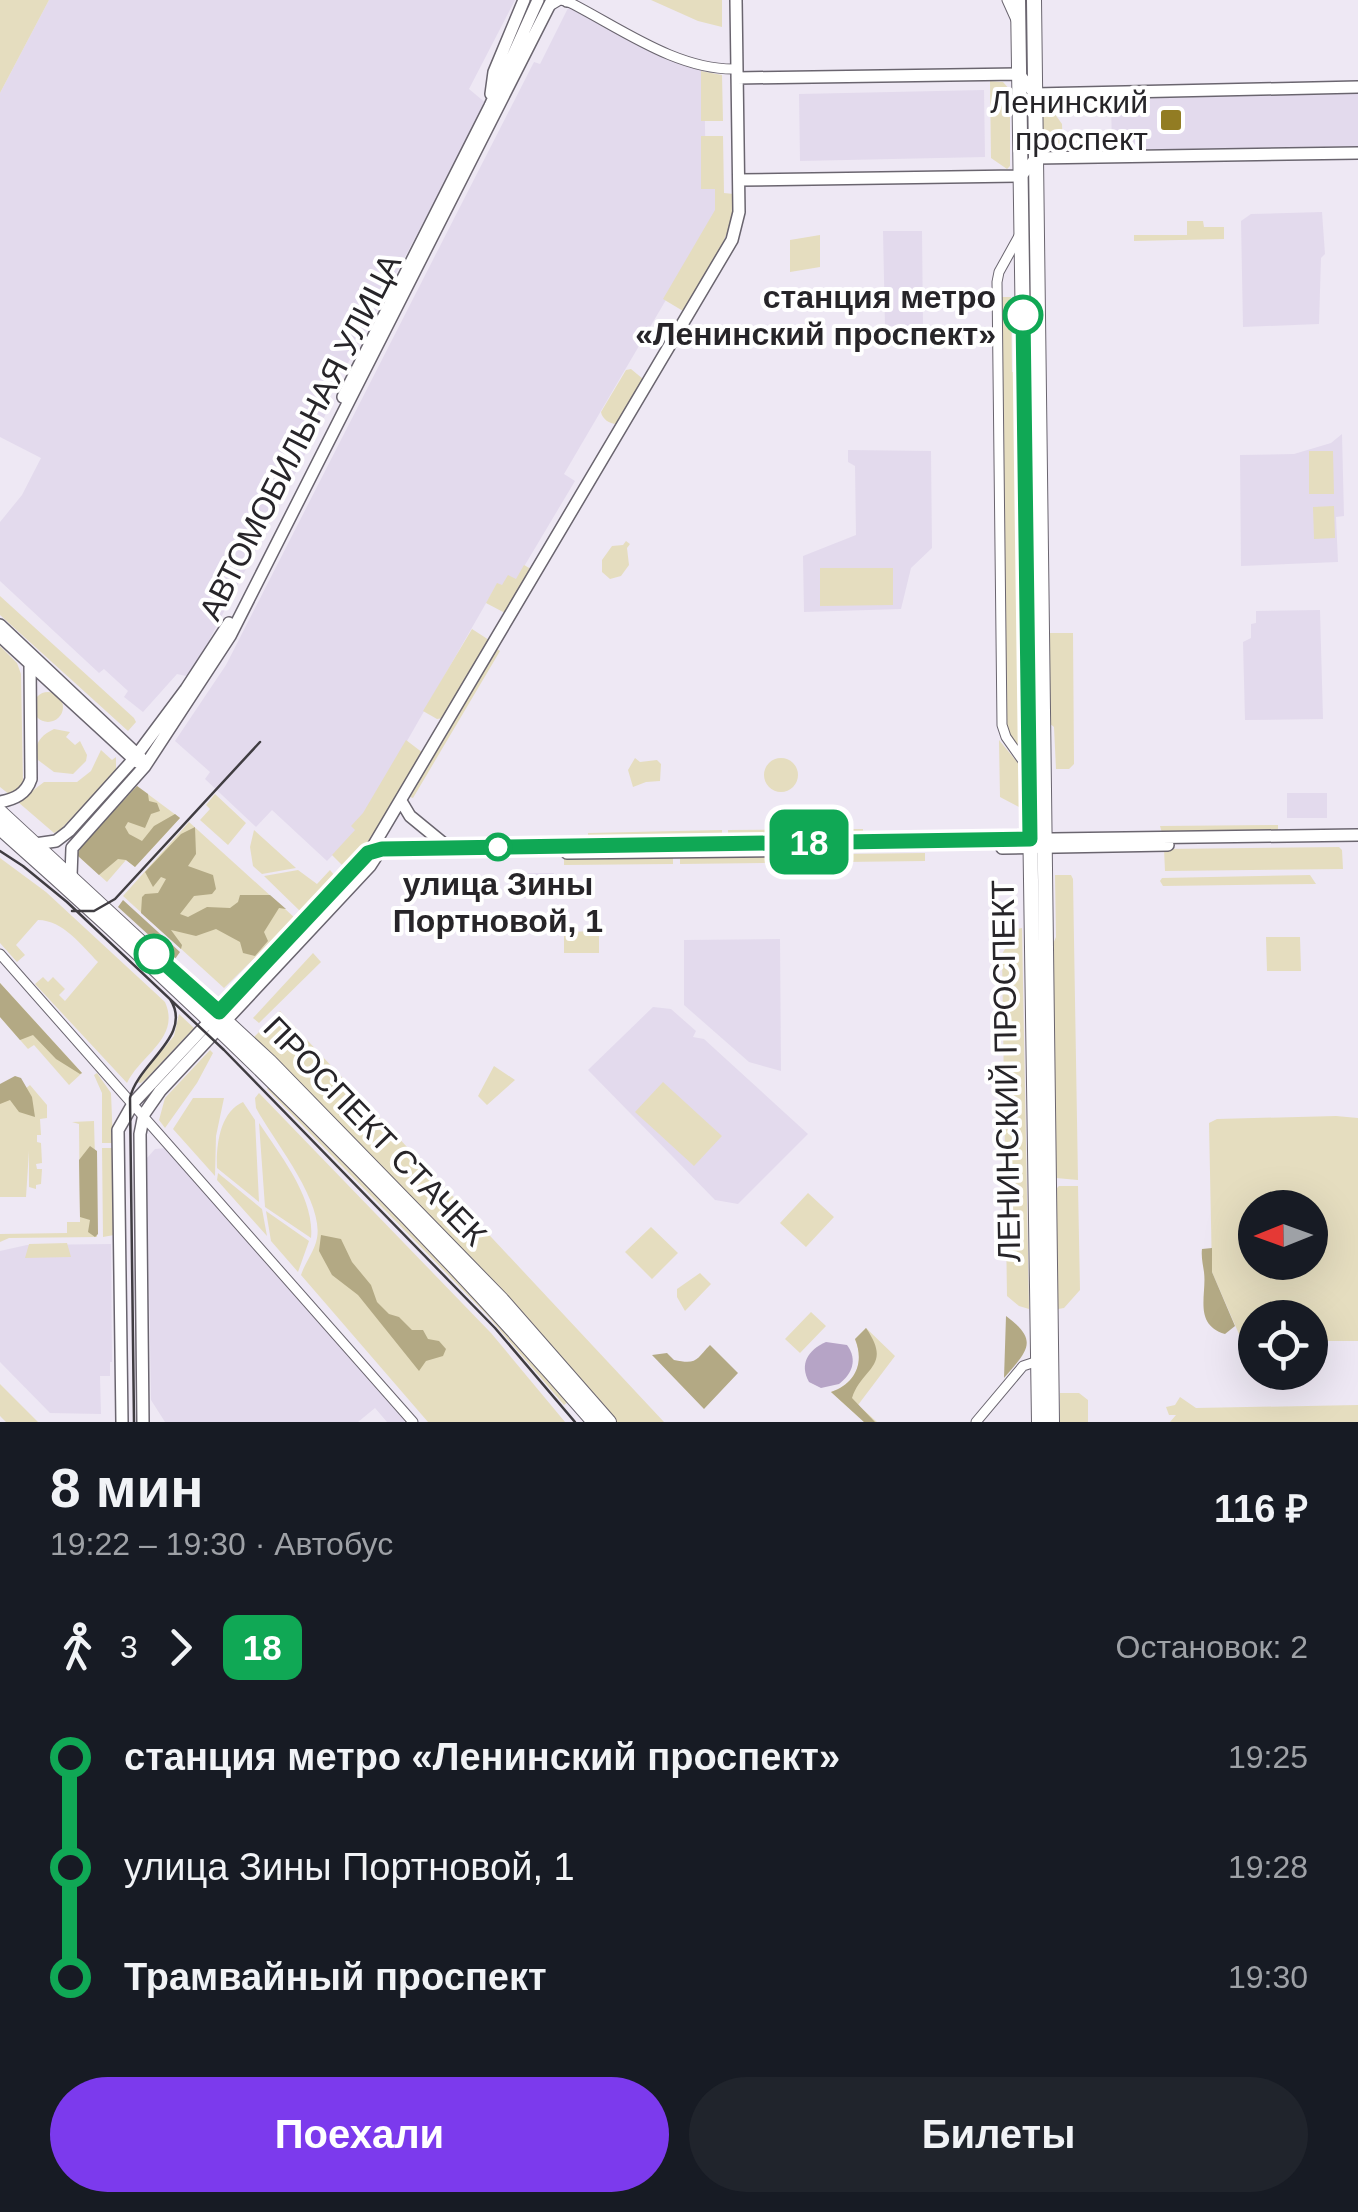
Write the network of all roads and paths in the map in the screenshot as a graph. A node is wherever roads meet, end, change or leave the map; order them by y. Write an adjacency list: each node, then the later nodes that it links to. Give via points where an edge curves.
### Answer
1 (524, 0): 13 (main road, via 494,72)
2 (567, 0): 7 (street); 9 (street, via 680,59)
3 (736, 0): 9 (main road)
4 (1007, 0): 8 (street)
5 (1018, 0): 8 (main road, ЛЕНИНСКИЙ ПРОСПЕКТ)
6 (1034, 0): 12 (main road, ЛЕНИНСКИЙ ПРОСПЕКТ)
7 (547, 2): 13 (main road, АВТОМОБИЛЬНАЯ УЛИЦА, via 532,16); 24 (main road, АВТОМОБИЛЬНАЯ УЛИЦА, via 230,636)
8 (1019, 26): 10 (main road, ЛЕНИНСКИЙ ПРОСПЕКТ)
9 (737, 74): 10 (main road); 17 (main road)
10 (1020, 74): 12 (main road, ЛЕНИНСКИЙ ПРОСПЕКТ)
11 (1358, 87): 12 (main road)
12 (1027, 94): 15 (main road, ЛЕНИНСКИЙ ПРОСПЕКТ)
13 (490, 106): 24 (main road, АВТОМОБИЛЬНАЯ УЛИЦА, via 226,629)
14 (1358, 153): 15 (main road)
15 (1028, 158): 16 (main road, ЛЕНИНСКИЙ ПРОСПЕКТ); 32 (main road, ЛЕНИНСКИЙ ПРОСПЕКТ)
16 (1021, 176): 17 (main road); 18 (main road, ЛЕНИНСКИЙ ПРОСПЕКТ)
17 (739, 180): 26 (main road, via 732,240)
18 (1022, 232): 25 (main road, ЛЕНИНСКИЙ ПРОСПЕКТ); 25 (street, via 998,282 1000,624 1003,730)
19 (0, 625): 24 (main road)
20 (0, 636): 21 (main road)
21 (30, 664): 22 (main road); 23 (main road)
22 (53, 686): 23 (main road); 24 (main road)
23 (30, 702): 27 (main road, via 29,786)
24 (139, 760): 31 (main road, АВТОМОБИЛЬНАЯ УЛИЦА, via 70,831); 35 (main road, АВТОМОБИЛЬНАЯ УЛИЦА, via 72,848)
25 (1030, 770): 32 (main road, ЛЕНИНСКИЙ ПРОСПЕКТ)
26 (401, 800): 33 (main road, via 410,816); 34 (main road)
27 (0, 802)
28 (0, 812): 31 (main road, ПРОСПЕКТ СТАЧЕК)
29 (4, 834): 37 (main road, ПРОСПЕКТ СТАЧЕК)
30 (1358, 838): 32 (main road)
31 (35, 844): 35 (main road, ПРОСПЕКТ СТАЧЕК)
32 (1038, 844): 33 (main road); 34 (main road); 40 (main road, ЛЕНИНСКИЙ ПРОСПЕКТ); 48 (main road, ЛЕНИНСКИЙ ПРОСПЕКТ)
33 (450, 848): 34 (main road)
34 (376, 852): 37 (main road)
35 (70, 876): 37 (main road, ПРОСПЕКТ СТАЧЕК)
36 (0, 954): 38 (street)
37 (218, 1020): 38 (main road); 39 (main road); 44 (main road, ПРОСПЕКТ СТАЧЕК); 45 (main road, ПРОСПЕКТ СТАЧЕК, via 502,1300)
38 (134, 1102): 39 (street); 41 (main road, via 118,1130)
39 (144, 1114): 42 (main road); 43 (street)
40 (1038, 1360): 46 (street, via 1024,1366); 47 (main road, ЛЕНИНСКИЙ ПРОСПЕКТ)
41 (122, 1422)
42 (143, 1422)
43 (412, 1422)
44 (594, 1422)
45 (609, 1422)
46 (976, 1422)
47 (1039, 1422)
48 (1052, 1422)

